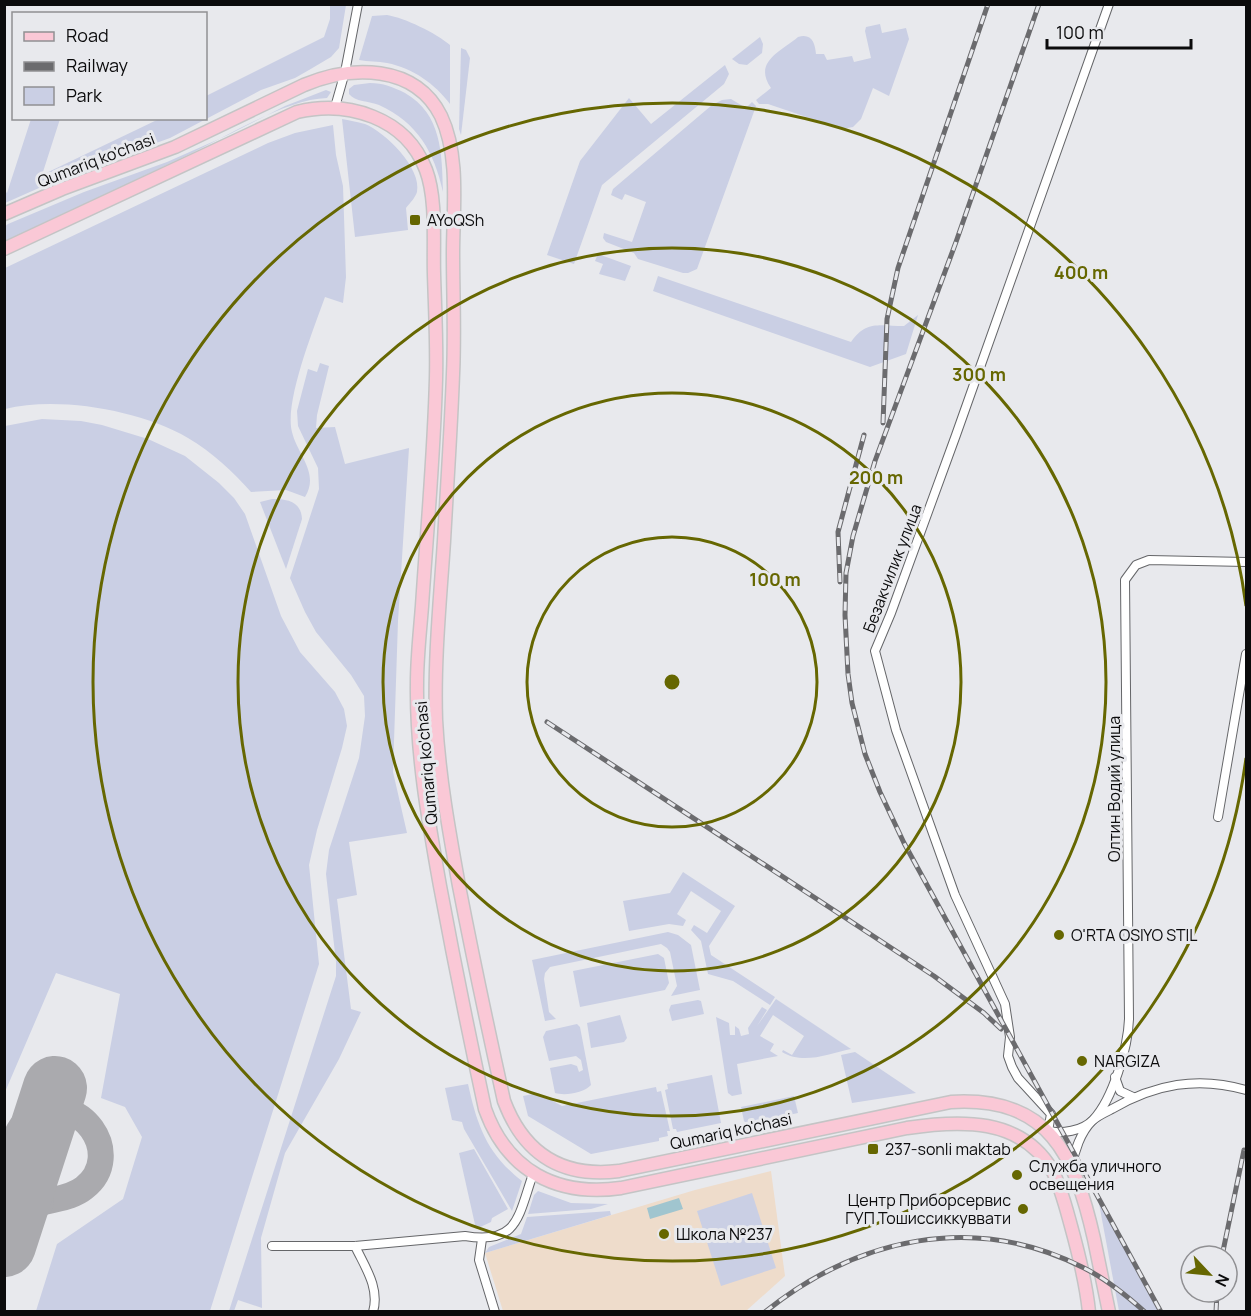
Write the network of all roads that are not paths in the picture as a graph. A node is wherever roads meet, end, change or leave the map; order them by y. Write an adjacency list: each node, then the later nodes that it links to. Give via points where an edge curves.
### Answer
1 (358, 4): 3 (street)
2 (1109, 4): 18 (street, Безакчилик улица, via 875,651 896,730 944,863 1005,1004 1010,1037 1008,1056 1018,1078 1051,1114)
3 (345, 72): 4 (street); 5 (main road, Qumariq ko'chasi, via 312,81 167,151); 8 (main road, Qumariq ko'chasi, via 382,73 411,84 435,105 448,134 453,173 454,360)
4 (335, 107): 6 (main road, Qumariq ko'chasi, via 292,114); 7 (main road, Qumariq ko'chasi, via 361,112 391,127 412,146 428,176 433,220 436,359)
5 (4, 214)
6 (4, 249)
7 (432, 440): 8 (main road); 13 (main road, Qumariq ko'chasi, via 417,682 418,723 426,810)
8 (450, 440): 12 (main road, Qumariq ko'chasi, via 436,718 443,804)
9 (1246, 562): 14 (street, Олтин Водий улица, via 1149,560 1136,565 1125,580 1129,1019 1126,1049)
10 (1246, 654): 11 (street)
11 (1218, 817)
12 (472, 954): 13 (main road); 19 (main road, Qumariq ko'chasi, via 504,1101 519,1133 538,1153 572,1169 600,1173)
13 (453, 957): 22 (main road, Qumariq ko'chasi, via 484,1109 504,1146)
14 (1115, 1077): 16 (street, via 1120,1091); 17 (street, Олтин Водий улица)
15 (1246, 1090): 16 (street, via 1218,1084 1177,1085)
16 (1132, 1097): 17 (street)
17 (1092, 1121): 18 (street, via 1072,1130); 21 (street, Олтин Водий улица, via 1077,1144)
18 (1048, 1131): 19 (main road, Qumariq ko'chasi, via 1021,1113 999,1105 951,1102); 21 (main road, Qumariq ko'chasi)
19 (731, 1148): 20 (main road)
20 (735, 1164): 22 (main road, Qumariq ko'chasi, via 598,1190 560,1185); 27 (main road, Qumariq ko'chasi, via 944,1123 976,1123 999,1129 1029,1145 1052,1171 1070,1220)
21 (1072, 1167): 26 (main road, Qumariq ko'chasi, via 1088,1212)
22 (533, 1174): 23 (street, via 511,1227 500,1236)
23 (482, 1239): 25 (street, via 465,1236); 29 (street, via 479,1260)
24 (272, 1246): 25 (street)
25 (355, 1246): 28 (street, via 375,1291)
26 (1108, 1306): 27 (main road)
27 (1089, 1307)
28 (373, 1311)
29 (495, 1311)

